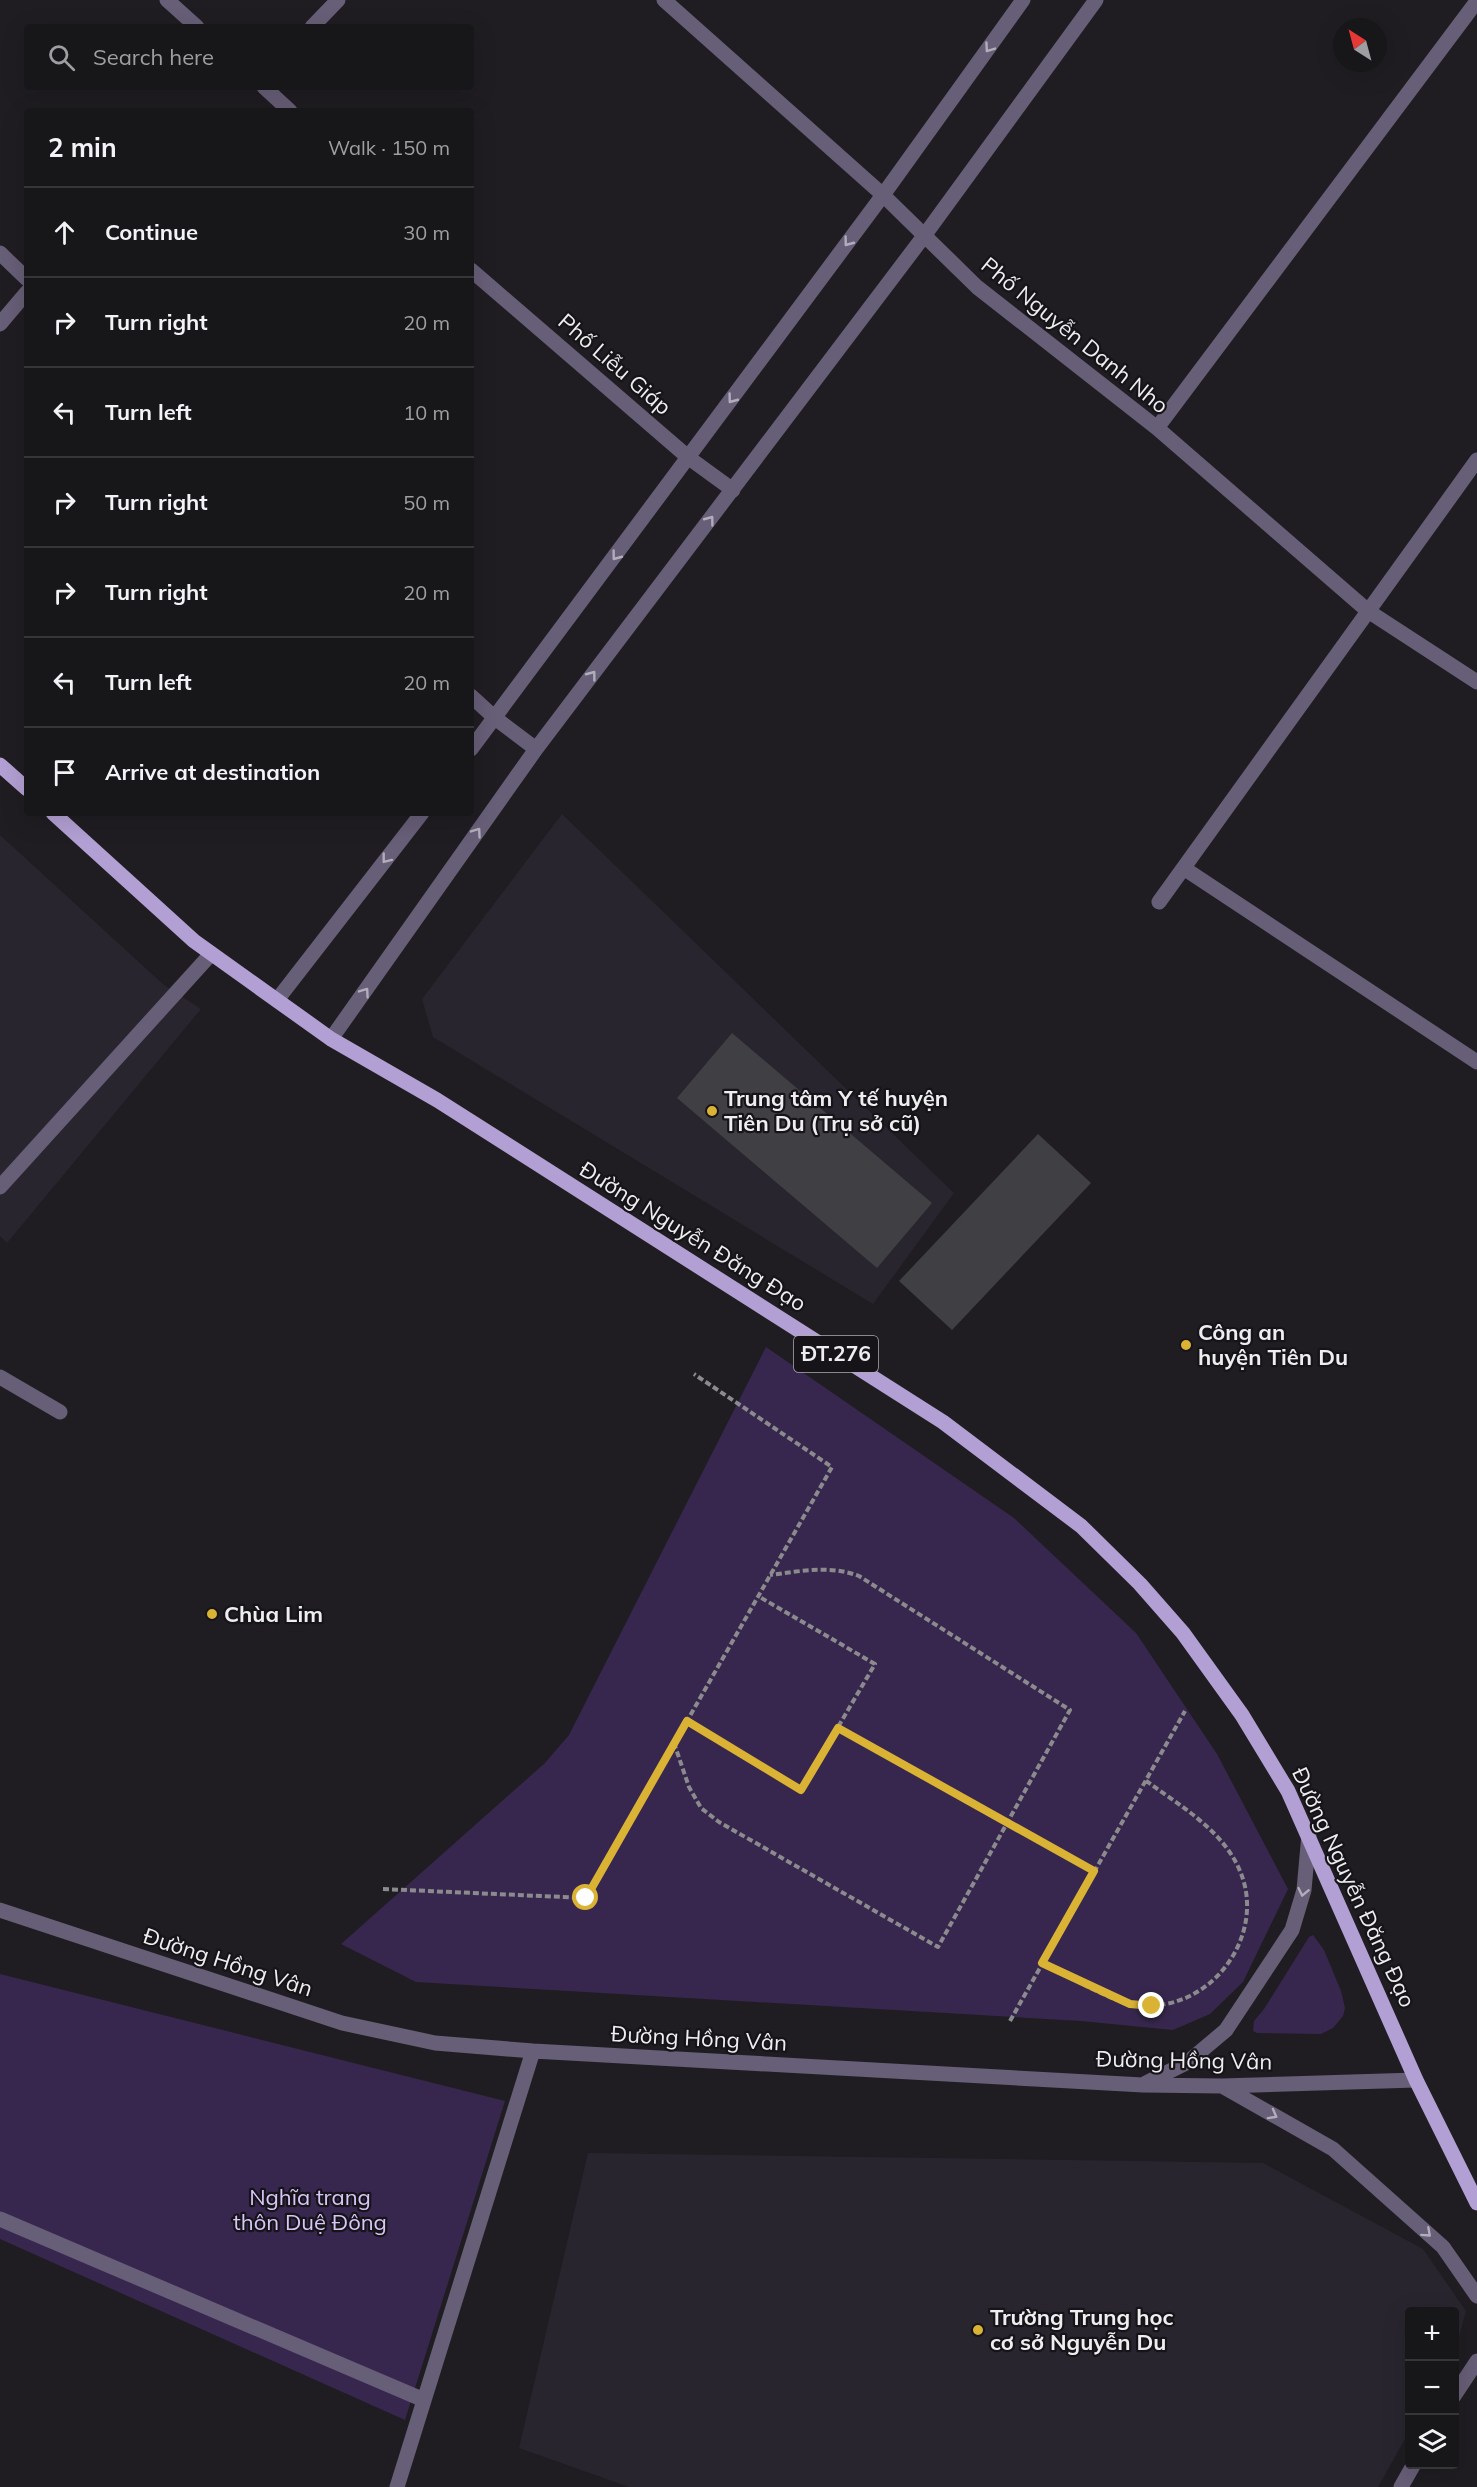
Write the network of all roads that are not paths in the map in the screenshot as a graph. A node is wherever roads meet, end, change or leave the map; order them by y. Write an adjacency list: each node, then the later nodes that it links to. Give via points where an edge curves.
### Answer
1 (167, 0): 7 (street)
2 (338, 0): 8 (street)
3 (664, 0): 11 (street, Phố Nguyễn Danh Nho)
4 (1023, 0): 11 (street, one-way to 11)
5 (1096, 0): 12 (street)
6 (1477, 1): 18 (street)
7 (194, 24)
8 (315, 24)
9 (267, 90): 10 (street)
10 (287, 108)
11 (883, 195): 12 (street, Phố Nguyễn Danh Nho); 19 (street, one-way to 19)
12 (924, 236): 18 (street, Phố Nguyễn Danh Nho, via 977,287); 21 (street)
13 (0, 253): 15 (street)
14 (474, 273): 19 (street, Phố Liễu Giáp)
15 (24, 276)
16 (24, 296): 17 (street)
17 (0, 324)
18 (1157, 429): 22 (street, Phố Nguyễn Danh Nho)
19 (689, 458): 21 (street, Phố Liễu Giáp); 25 (street, one-way to 25)
20 (1477, 460): 22 (street)
21 (733, 490): 27 (street, one-way to 21)
22 (1368, 611): 23 (street, Phố Nguyễn Danh Nho); 32 (street)
23 (1477, 682)
24 (474, 699): 25 (street)
25 (495, 718): 26 (street); 27 (street)
26 (474, 745)
27 (536, 749): 36 (street, one-way to 27)
28 (0, 765): 29 (main road)
29 (24, 786)
30 (56, 816): 34 (main road, Đường Nguyễn Đăng Đạo / ĐT.276)
31 (420, 816): 35 (street, one-way to 35)
32 (1185, 869): 33 (street); 37 (street)
33 (1159, 902)
34 (211, 954): 35 (main road, Đường Nguyễn Đăng Đạo / ĐT.276); 38 (street)
35 (277, 1000): 36 (main road, Đường Nguyễn Đăng Đạo / ĐT.276)
36 (331, 1039): 41 (main road, Đường Nguyễn Đăng Đạo / ĐT.276, via 437,1100 943,1422 1081,1526 1183,1633 1242,1715)
37 (1477, 1062)
38 (0, 1187)
39 (0, 1377): 40 (street)
40 (60, 1412)
41 (1309, 1834): 44 (main road, Đường Nguyễn Đăng Đạo / ĐT.276); 45 (street, one-way to 45, via 1304,1890 1292,1930 1246,2000 1226,2030 1188,2062)
42 (0, 1910): 43 (street, Đường Hồng Vân, via 342,2023 435,2043)
43 (533, 2051): 45 (street, Đường Hồng Vân); 52 (street)
44 (1416, 2080): 46 (street, Đường Hồng Vân); 47 (main road, Đường Nguyễn Đăng Đạo / ĐT.276)
45 (1143, 2085): 46 (street, Đường Hồng Vân)
46 (1222, 2086): 49 (street, one-way to 49, via 1333,2149 1443,2247)
47 (1477, 2203)
48 (0, 2219): 52 (street)
49 (1477, 2296)
50 (1477, 2361): 51 (street)
51 (1459, 2390)
52 (424, 2400): 54 (street)
53 (1411, 2469): 55 (street)
54 (398, 2487)
55 (1401, 2487)

